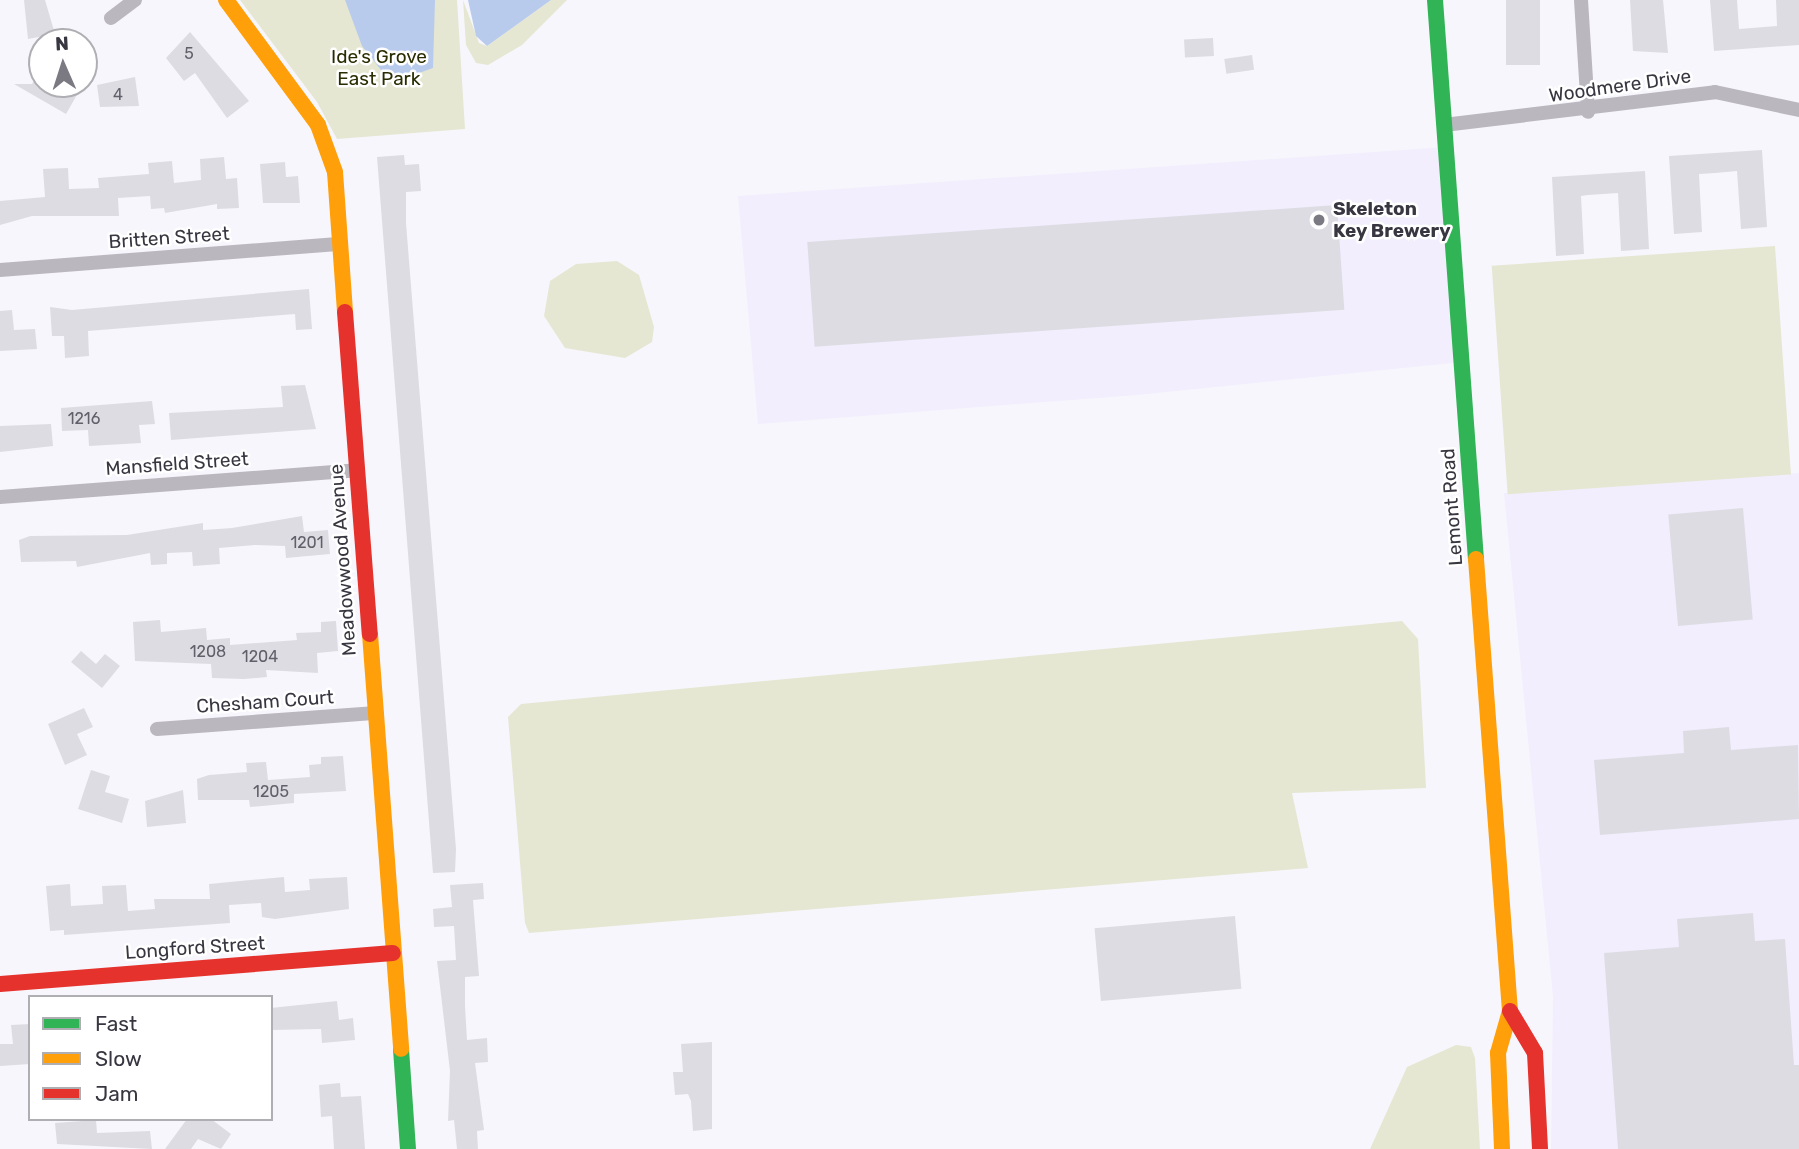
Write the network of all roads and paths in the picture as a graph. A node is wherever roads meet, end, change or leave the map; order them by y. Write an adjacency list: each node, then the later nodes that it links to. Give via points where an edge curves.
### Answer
1 (135, 0): 5 (street)
2 (226, 0): 9 (street, Meadowwood Avenue, via 324,138 335,172)
3 (1435, 0): 8 (street, Lemont Road)
4 (1581, 0): 7 (street)
5 (111, 18)
6 (1799, 110): 7 (street, Woodmere Drive, via 1714,93)
7 (1588, 112): 8 (street, Woodmere Drive)
8 (1444, 125): 17 (street, Lemont Road)
9 (341, 244): 10 (street, Britten Street); 11 (street, Meadowwood Avenue)
10 (0, 270)
11 (358, 470): 12 (street, Mansfield Street); 13 (street, Meadowwood Avenue)
12 (0, 497)
13 (376, 713): 14 (street, Chesham Court); 15 (street, Meadowwood Avenue)
14 (157, 729)
15 (393, 953): 16 (street, Longford Street); 18 (street, Meadowwood Avenue)
16 (0, 984)
17 (1510, 1011): 19 (street, Lemont Road, via 1498,1053); 20 (street, Lemont Road, via 1535,1053)
18 (408, 1149)
19 (1502, 1149)
20 (1540, 1149)

